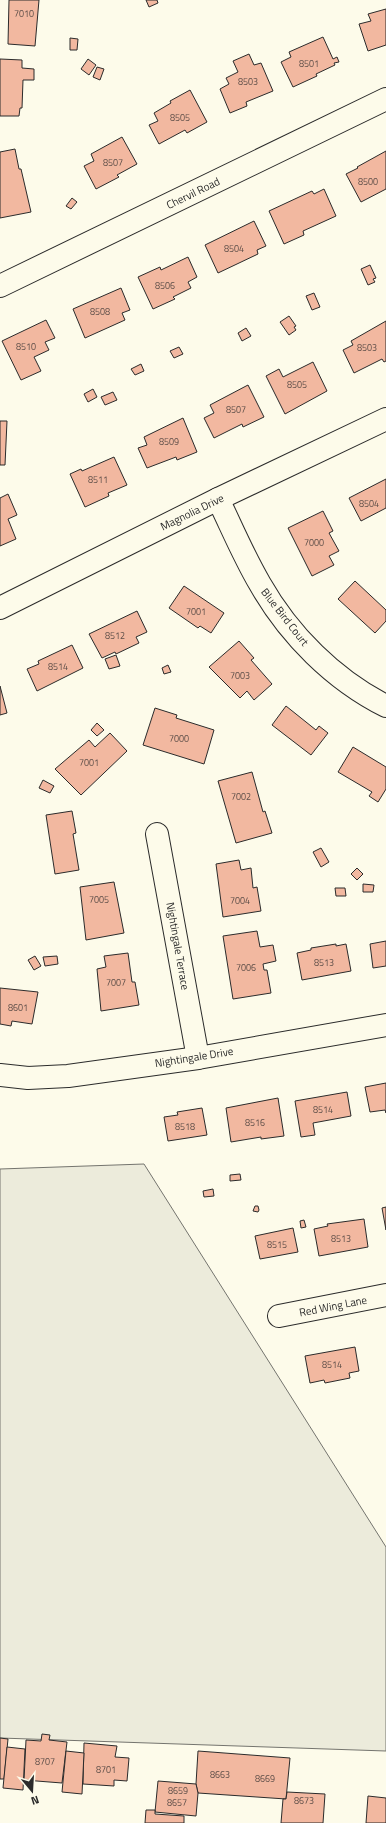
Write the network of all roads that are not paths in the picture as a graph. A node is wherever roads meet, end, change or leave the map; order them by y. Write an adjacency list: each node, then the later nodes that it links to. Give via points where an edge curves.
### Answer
1 (386, 99): 2 (street, Chervil Road)
2 (0, 286)
3 (386, 419): 4 (street, Magnolia Drive)
4 (218, 499): 5 (street, Magnolia Drive); 6 (street, Blue Bird Court, via 260,585 298,637 343,679)
5 (0, 608)
6 (386, 706)
7 (157, 834): 9 (street, Nightingale Terrace)
8 (386, 1024): 9 (street, Nightingale Drive)
9 (198, 1058): 10 (street, Nightingale Drive, via 68,1076 28,1078)
10 (0, 1075)
11 (386, 1295): 12 (street, Red Wing Lane)
12 (279, 1316)

